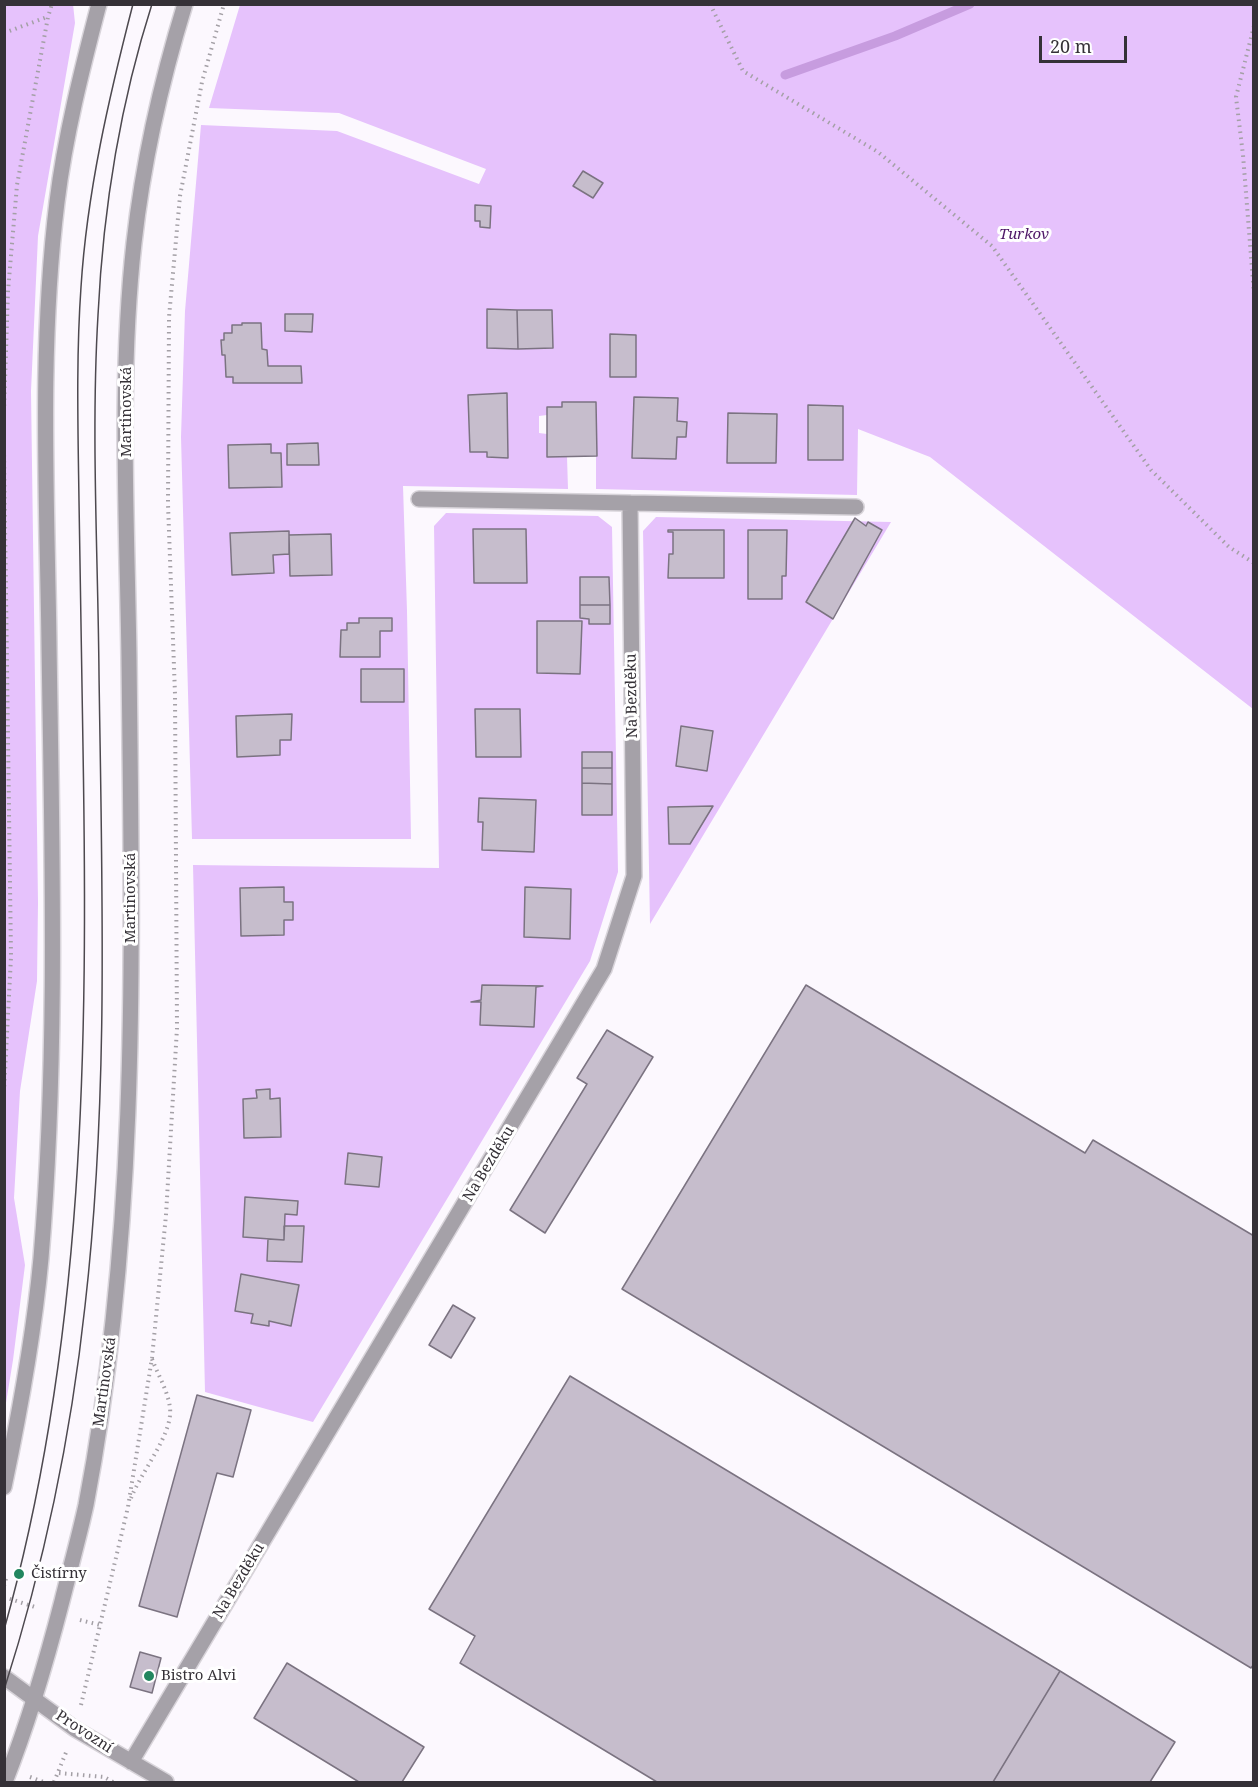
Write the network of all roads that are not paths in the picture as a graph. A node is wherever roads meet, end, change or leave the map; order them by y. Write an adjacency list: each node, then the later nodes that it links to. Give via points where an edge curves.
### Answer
1 (99, 4): 6 (street, via 60,179 51,269 46,404 52,880 47,1178 41,1261 25,1378)
2 (185, 4): 8 (street, Martinovská, via 166,69 146,166 129,293 126,429 131,1031 122,1241 85,1509)
3 (419, 500): 4 (street)
4 (630, 503): 5 (street); 9 (street, Na Bezděku, via 634,876 604,969)
5 (856, 507)
6 (4, 1487)
7 (4, 1677): 8 (street, Provozní)
8 (35, 1698): 9 (street, Provozní, via 75,1729); 10 (street, Martinovská)
9 (131, 1762): 11 (street, Provozní)
10 (5, 1782)
11 (166, 1782)

